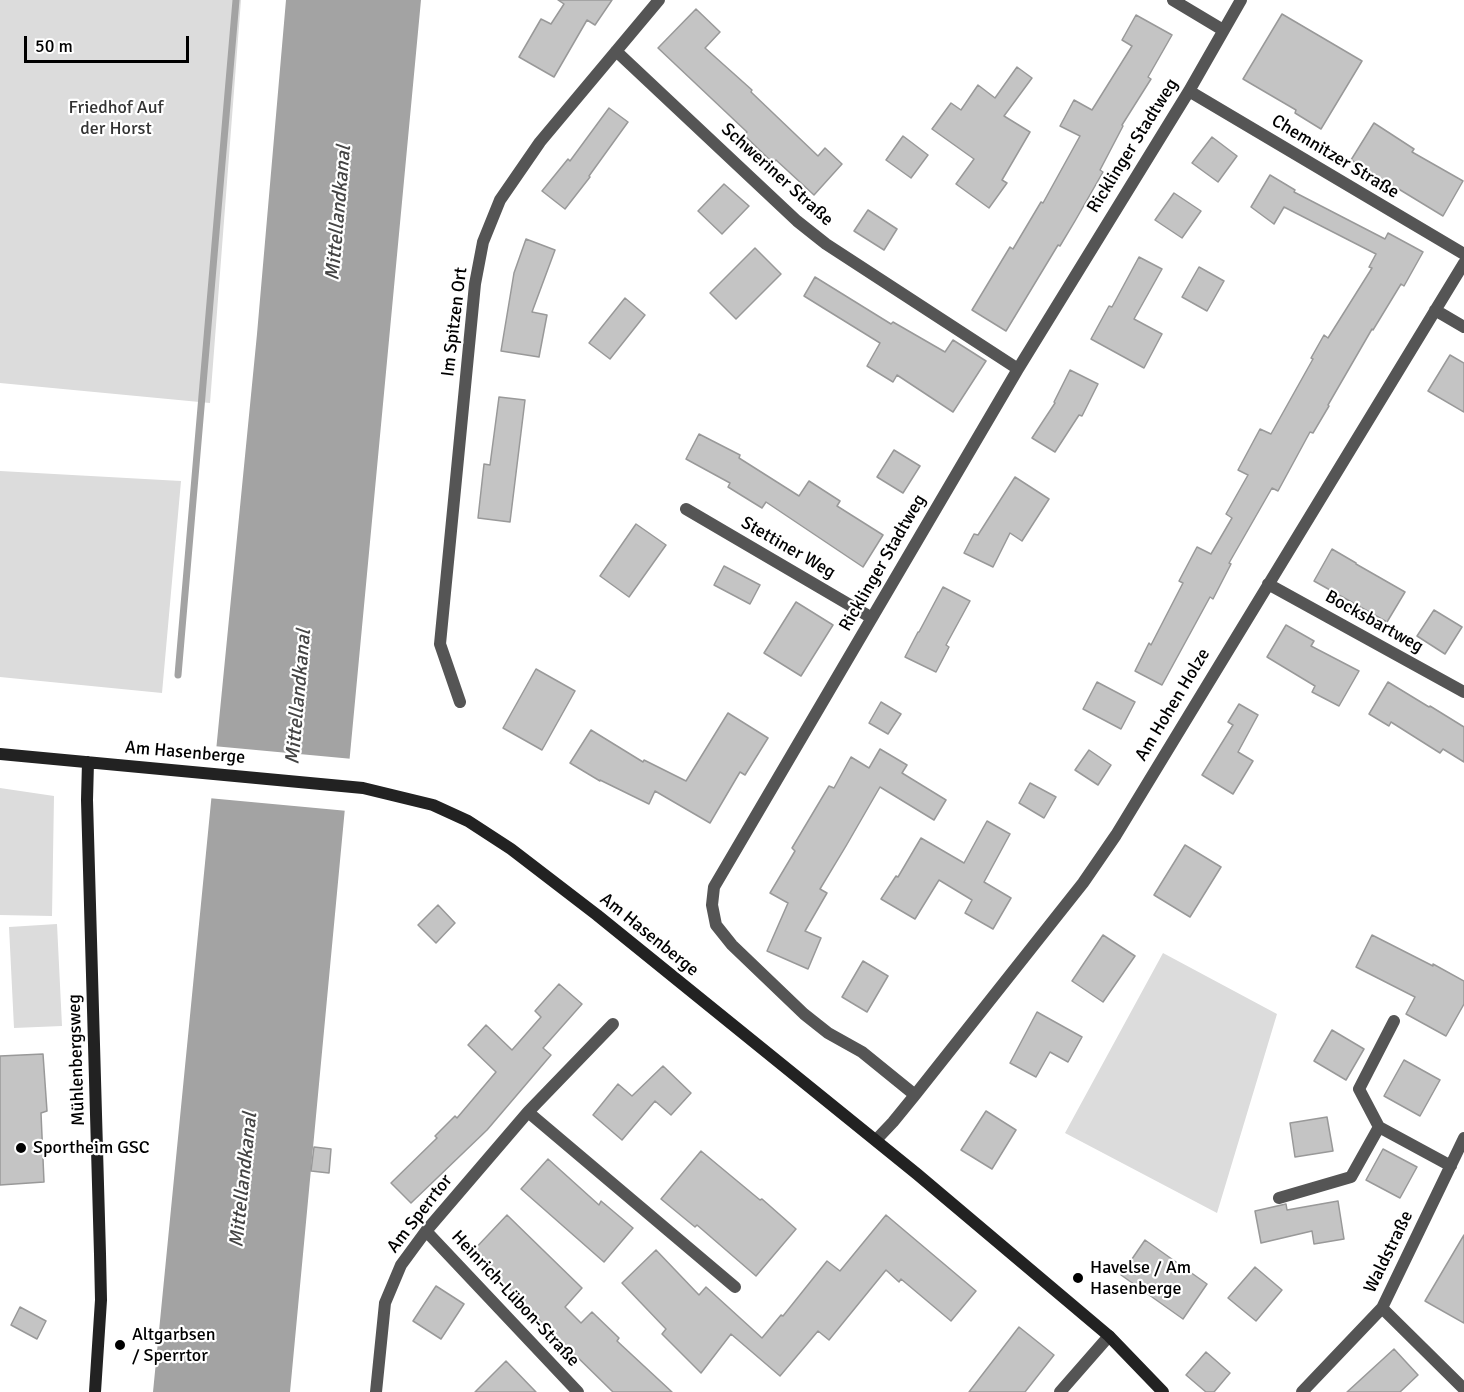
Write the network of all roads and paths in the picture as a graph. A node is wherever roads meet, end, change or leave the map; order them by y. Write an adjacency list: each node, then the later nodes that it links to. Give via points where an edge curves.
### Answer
1 (659, 0): 5 (street, Im Spitzen Ort)
2 (1173, 0): 4 (street)
3 (1241, 0): 4 (street, Ricklinger Stadtweg)
4 (1223, 30): 6 (street, Ricklinger Stadtweg)
5 (616, 51): 11 (street, Schweriner Straße, via 796,221); 16 (street, Im Spitzen Ort, via 533,152 500,200 483,242 440,644)
6 (1189, 91): 7 (street, Chemnitzer Straße); 11 (street, Ricklinger Stadtweg)
7 (1464, 255)
8 (1464, 263): 9 (street, Am Hohen Holze)
9 (1435, 310): 10 (street); 13 (street, Am Hohen Holze)
10 (1464, 327)
11 (1017, 369): 14 (street, Ricklinger Stadtweg)
12 (686, 509): 14 (street, Stettiner Weg)
13 (1268, 584): 15 (street, Bocksbartweg); 21 (street, Am Hohen Holze, via 1083,883)
14 (872, 618): 21 (street, Ricklinger Stadtweg, via 714,887 712,905 717,925 732,945 804,1014 862,1052)
15 (1464, 692)
16 (460, 702)
17 (0, 754): 18 (street, Am Hasenberge)
18 (88, 762): 25 (street, Am Hasenberge, via 363,788 432,805 468,820 614,929); 33 (street, Mühlenbergsweg, via 100,1254)
19 (1394, 1021): 23 (street, via 1359,1089)
20 (613, 1024): 22 (street, Am Sperrtor)
21 (915, 1095): 25 (street, Am Hohen Holze)
22 (528, 1112): 28 (street, Am Sperrtor); 29 (street)
23 (1379, 1127): 26 (street); 27 (street, via 1351,1177)
24 (1464, 1138): 26 (street, Waldstraße)
25 (876, 1140): 31 (street, Am Hasenberge)
26 (1451, 1166): 30 (street, Waldstraße)
27 (1279, 1198)
28 (426, 1231): 34 (street, Am Sperrtor, via 401,1265 385,1303); 35 (street, Heinrich-Lübon-Straße)
29 (735, 1287)
30 (1382, 1308): 32 (street); 38 (street, Waldstraße)
31 (1109, 1336): 36 (street); 37 (street, Am Hasenberge)
32 (1464, 1389)
33 (95, 1392)
34 (376, 1392)
35 (578, 1392)
36 (1060, 1392)
37 (1163, 1392)
38 (1302, 1392)

